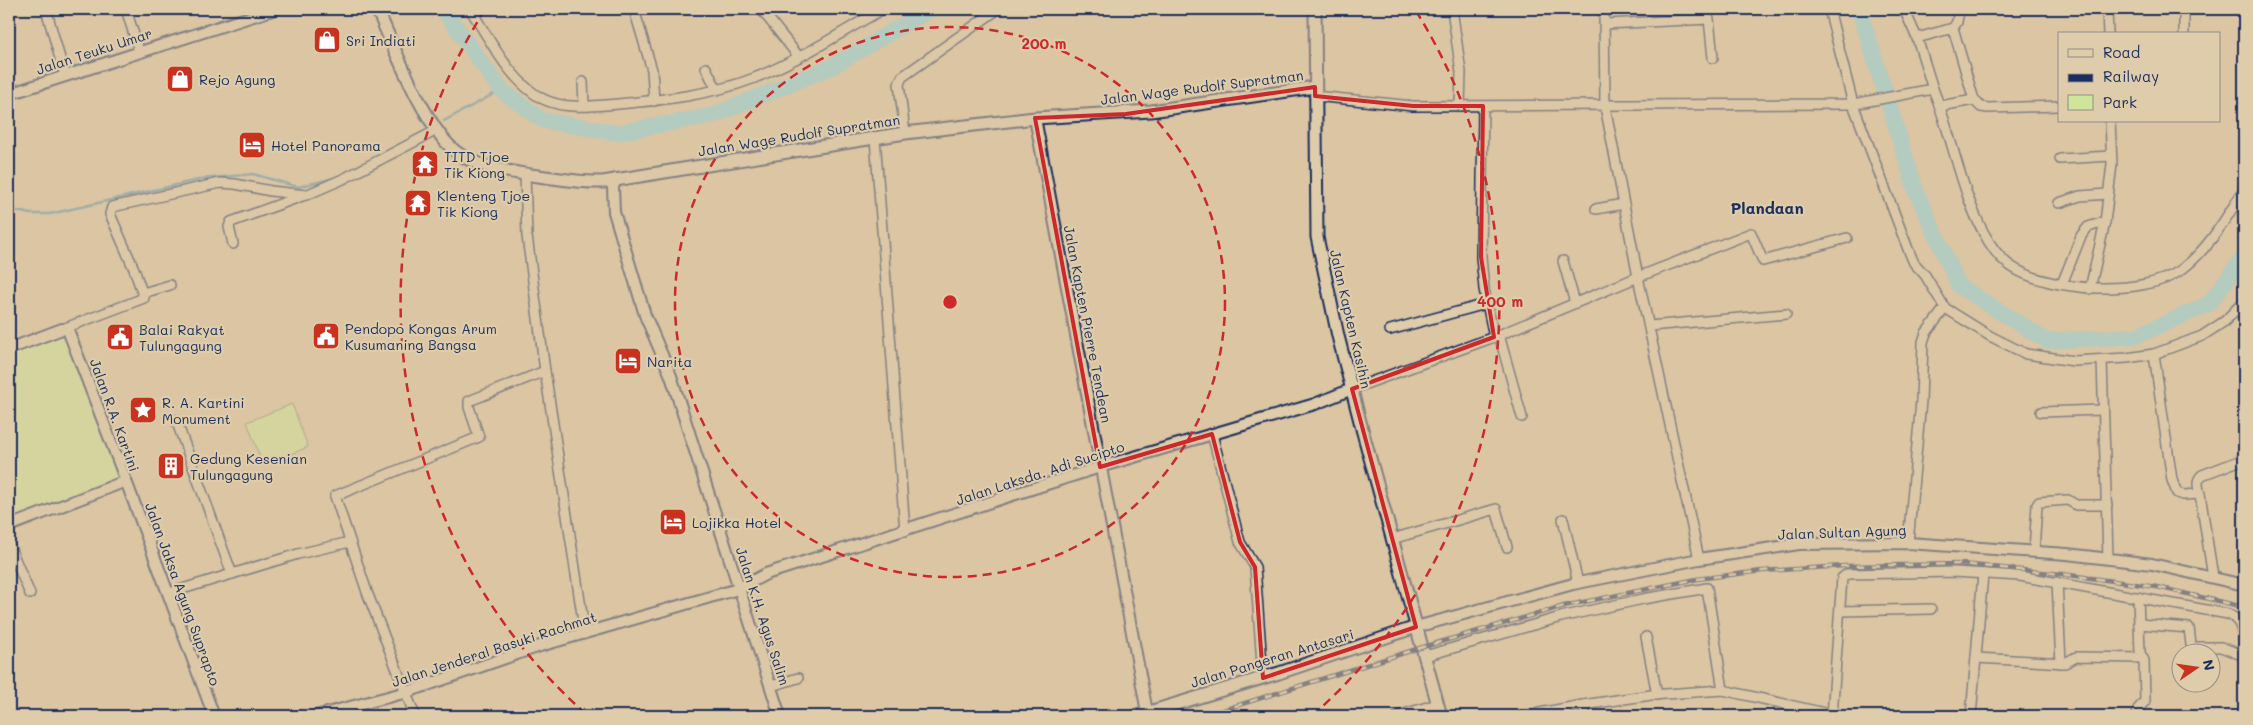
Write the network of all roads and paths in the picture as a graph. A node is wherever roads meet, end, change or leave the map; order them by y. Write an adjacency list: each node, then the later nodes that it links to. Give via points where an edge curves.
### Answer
1 (46, 9): 29 (street)
2 (126, 9): 25 (street)
3 (275, 9): 25 (street, Jalan Teuku Umar)
4 (377, 9): 46 (main road, Jalan Wage Rudolf Supratman, via 405,75)
5 (470, 9): 38 (street, via 512,72 534,93 558,104)
6 (634, 9): 36 (street, via 651,63)
7 (761, 9): 26 (street)
8 (883, 9): 26 (street)
9 (998, 9): 47 (street, via 902,77 899,84)
10 (1315, 9): 33 (main road, Jalan Kapten Kasihin)
11 (1452, 9): 39 (street, via 1461,72)
12 (1604, 9): 20 (street)
13 (1784, 9): 19 (street)
14 (1829, 9): 37 (street)
15 (1904, 9): 24 (street)
16 (1959, 9): 21 (street)
17 (2107, 9): 22 (street)
18 (2184, 9): 23 (street)
19 (1774, 10)
20 (1605, 24): 27 (street, via 1710,19); 41 (street)
21 (1953, 28): 24 (street); 35 (street)
22 (2108, 32)
23 (2184, 32)
24 (1917, 38): 31 (street)
25 (139, 51): 29 (street, Jalan Teuku Umar)
26 (799, 57): 32 (street, via 752,79)
27 (1713, 58)
28 (706, 68): 32 (street)
29 (65, 76): 34 (street, Jalan Teuku Umar)
30 (583, 82): 38 (street)
31 (1933, 89): 37 (street); 42 (street)
32 (717, 90): 36 (street)
33 (1315, 92): 39 (street, via 1413,106); 44 (main road, Jalan Wage Rudolf Supratman, via 1126,114); 81 (main road, Jalan Kapten Kasihin, via 1317,237)
34 (9, 94)
35 (1974, 100): 42 (street); 43 (street, via 1988,108)
36 (654, 101): 38 (street)
37 (1853, 104): 41 (street); 71 (street, via 1914,263)
38 (584, 105)
39 (1460, 106): 40 (street)
40 (1483, 106): 41 (street); 70 (street, via 1480,225)
41 (1605, 106): 57 (street)
42 (1940, 106): 64 (street, via 1973,207 1989,241 2012,268)
43 (2058, 106)
44 (1035, 118): 47 (main road, Jalan Wage Rudolf Supratman); 88 (street, Jalan Kapten Pierre Tendean)
45 (2110, 122): 49 (street)
46 (437, 130): 51 (main road, Jalan Wage Rudolf Supratman, via 456,152 473,162); 55 (street)
47 (905, 133): 48 (main road, Jalan Wage Rudolf Supratman)
48 (875, 138): 52 (main road, Jalan Wage Rudolf Supratman); 94 (street)
49 (2111, 156): 50 (street); 54 (street)
50 (2060, 159)
51 (525, 174): 52 (main road, Jalan Wage Rudolf Supratman, via 580,182); 80 (street, via 527,236)
52 (616, 179): 109 (street, Jalan K.H. Agus Salim, via 612,200 614,212 645,315 671,376)
53 (2244, 190): 66 (street, via 2207,245 2180,270 2146,284)
54 (2108, 194): 56 (street, via 2080,196); 59 (street)
55 (306, 195): 61 (street, via 231,222); 67 (street, via 220,183 112,207 110,214)
56 (2059, 203)
57 (1624, 204): 58 (street); 63 (street)
58 (1596, 209)
59 (2105, 222): 64 (street, via 2088,227 2081,236); 66 (street)
60 (1847, 238): 63 (street, via 1763,261 1751,233)
61 (233, 244)
62 (1563, 261): 69 (street)
63 (1638, 277): 69 (street); 73 (street)
64 (2062, 284): 66 (street)
65 (170, 285): 67 (street)
66 (2090, 289)
67 (143, 293): 74 (street, via 143,300)
68 (2244, 301): 78 (street, via 2225,321 2202,336)
69 (1575, 303): 76 (street)
70 (1486, 304): 75 (street); 76 (street)
71 (1945, 308): 79 (street, via 2026,354 2074,361); 97 (street, via 1922,342 1921,401)
72 (1786, 314): 73 (street)
73 (1649, 326): 102 (street)
74 (65, 328): 77 (street); 89 (street, Jalan R.A. Kartini, via 70,332)
75 (1390, 330)
76 (1496, 336): 81 (street); 84 (street)
77 (9, 348)
78 (2154, 354): 79 (street); 90 (street, via 2174,488 2183,496)
79 (2102, 360): 82 (street)
80 (545, 371): 96 (street, via 469,401 478,437 336,494 334,499); 117 (street)
81 (1352, 389): 86 (street, Jalan Laksda. Adi Sucipto, via 1315,404); 95 (main road, Jalan Kapten Kasihin)
82 (2102, 410): 83 (street); 91 (street)
83 (2041, 412)
84 (1522, 417)
85 (176, 420): 103 (street)
86 (1212, 434): 88 (street, Jalan Laksda. Adi Sucipto); 125 (street, via 1240,542 1255,567)
87 (2244, 459): 90 (street, via 2202,474 2198,485)
88 (1100, 467): 94 (street, Jalan Laksda. Adi Sucipto); 132 (street, Jalan Kapten Pierre Tendean)
89 (126, 481): 93 (street, Jalan R.A. Kartini); 110 (street, Jalan Jaksa Agung Suprapto)
90 (2200, 494): 105 (street)
91 (2107, 505): 100 (street, via 2076,504 2068,500 2039,502); 101 (street)
92 (1563, 519): 107 (street)
93 (9, 526)
94 (904, 530): 109 (street, Jalan Laksda. Adi Sucipto, via 766,574)
95 (1392, 539): 99 (street, via 1496,509); 116 (main road, Jalan Kapten Kasihin)
96 (350, 542): 103 (street); 128 (street)
97 (1908, 543): 100 (street, Jalan Sultan Agung); 102 (street, Jalan Sultan Agung, via 1800,544)
98 (9, 545): 111 (street)
99 (1507, 547)
100 (2034, 551): 101 (street, Jalan Sultan Agung)
101 (2108, 558): 105 (street, Jalan Sultan Agung)
102 (1699, 559): 107 (street, Jalan Sultan Agung)
103 (232, 574): 110 (street)
104 (1983, 574): 106 (street); 114 (street, via 1847,574 1842,578); 121 (street)
105 (2213, 577): 108 (street, Jalan Sultan Agung)
106 (2056, 582): 112 (street); 123 (street)
107 (1578, 583): 116 (street, Jalan Sultan Agung)
108 (2244, 585)
109 (738, 589): 117 (street, Jalan Jenderal Basuki Rachmat); 126 (street, Jalan K.H. Agus Salim)
110 (169, 592): 134 (street, Jalan Jaksa Agung Suprapto)
111 (30, 594)
112 (2138, 597): 115 (street); 119 (street, via 2228,614 2240,624)
113 (1931, 609): 114 (street)
114 (1840, 611): 133 (street)
115 (2139, 624): 119 (street, via 2189,628 2194,647 2221,647); 122 (street)
116 (1416, 627): 120 (main road, Jalan Kapten Kasihin); 125 (main road, Jalan Pangeran Antasari)
117 (586, 634): 128 (street, Jalan Jenderal Basuki Rachmat, via 540,646)
118 (1646, 637): 129 (street)
119 (2244, 654)
120 (1425, 656): 127 (street, via 1561,616 1707,588); 130 (main road, Jalan Kapten Kasihin)
121 (1976, 658): 123 (street); 143 (street)
122 (2143, 658): 123 (street, via 2076,658); 144 (street, via 2145,701)
123 (2061, 663)
124 (798, 678): 126 (street)
125 (1263, 678): 132 (main road, Jalan Pangeran Antasari)
126 (771, 686): 137 (street, Jalan K.H. Agus Salim)
127 (1723, 690): 129 (street); 133 (street)
128 (407, 692): 135 (street, Jalan Jenderal Basuki Rachmat); 136 (street)
129 (1657, 695): 131 (street)
130 (1437, 704): 139 (street); 140 (main road, Jalan Kapten Kasihin)
131 (1583, 705): 141 (street); 142 (street)
132 (1147, 712): 138 (main road, Jalan Pangeran Antasari)
133 (1828, 715)
134 (214, 716)
135 (316, 716)
136 (415, 716)
137 (780, 716)
138 (1136, 716)
139 (1398, 716)
140 (1441, 716)
141 (1523, 716)
142 (1586, 716)
143 (1971, 716)
144 (2137, 716)

